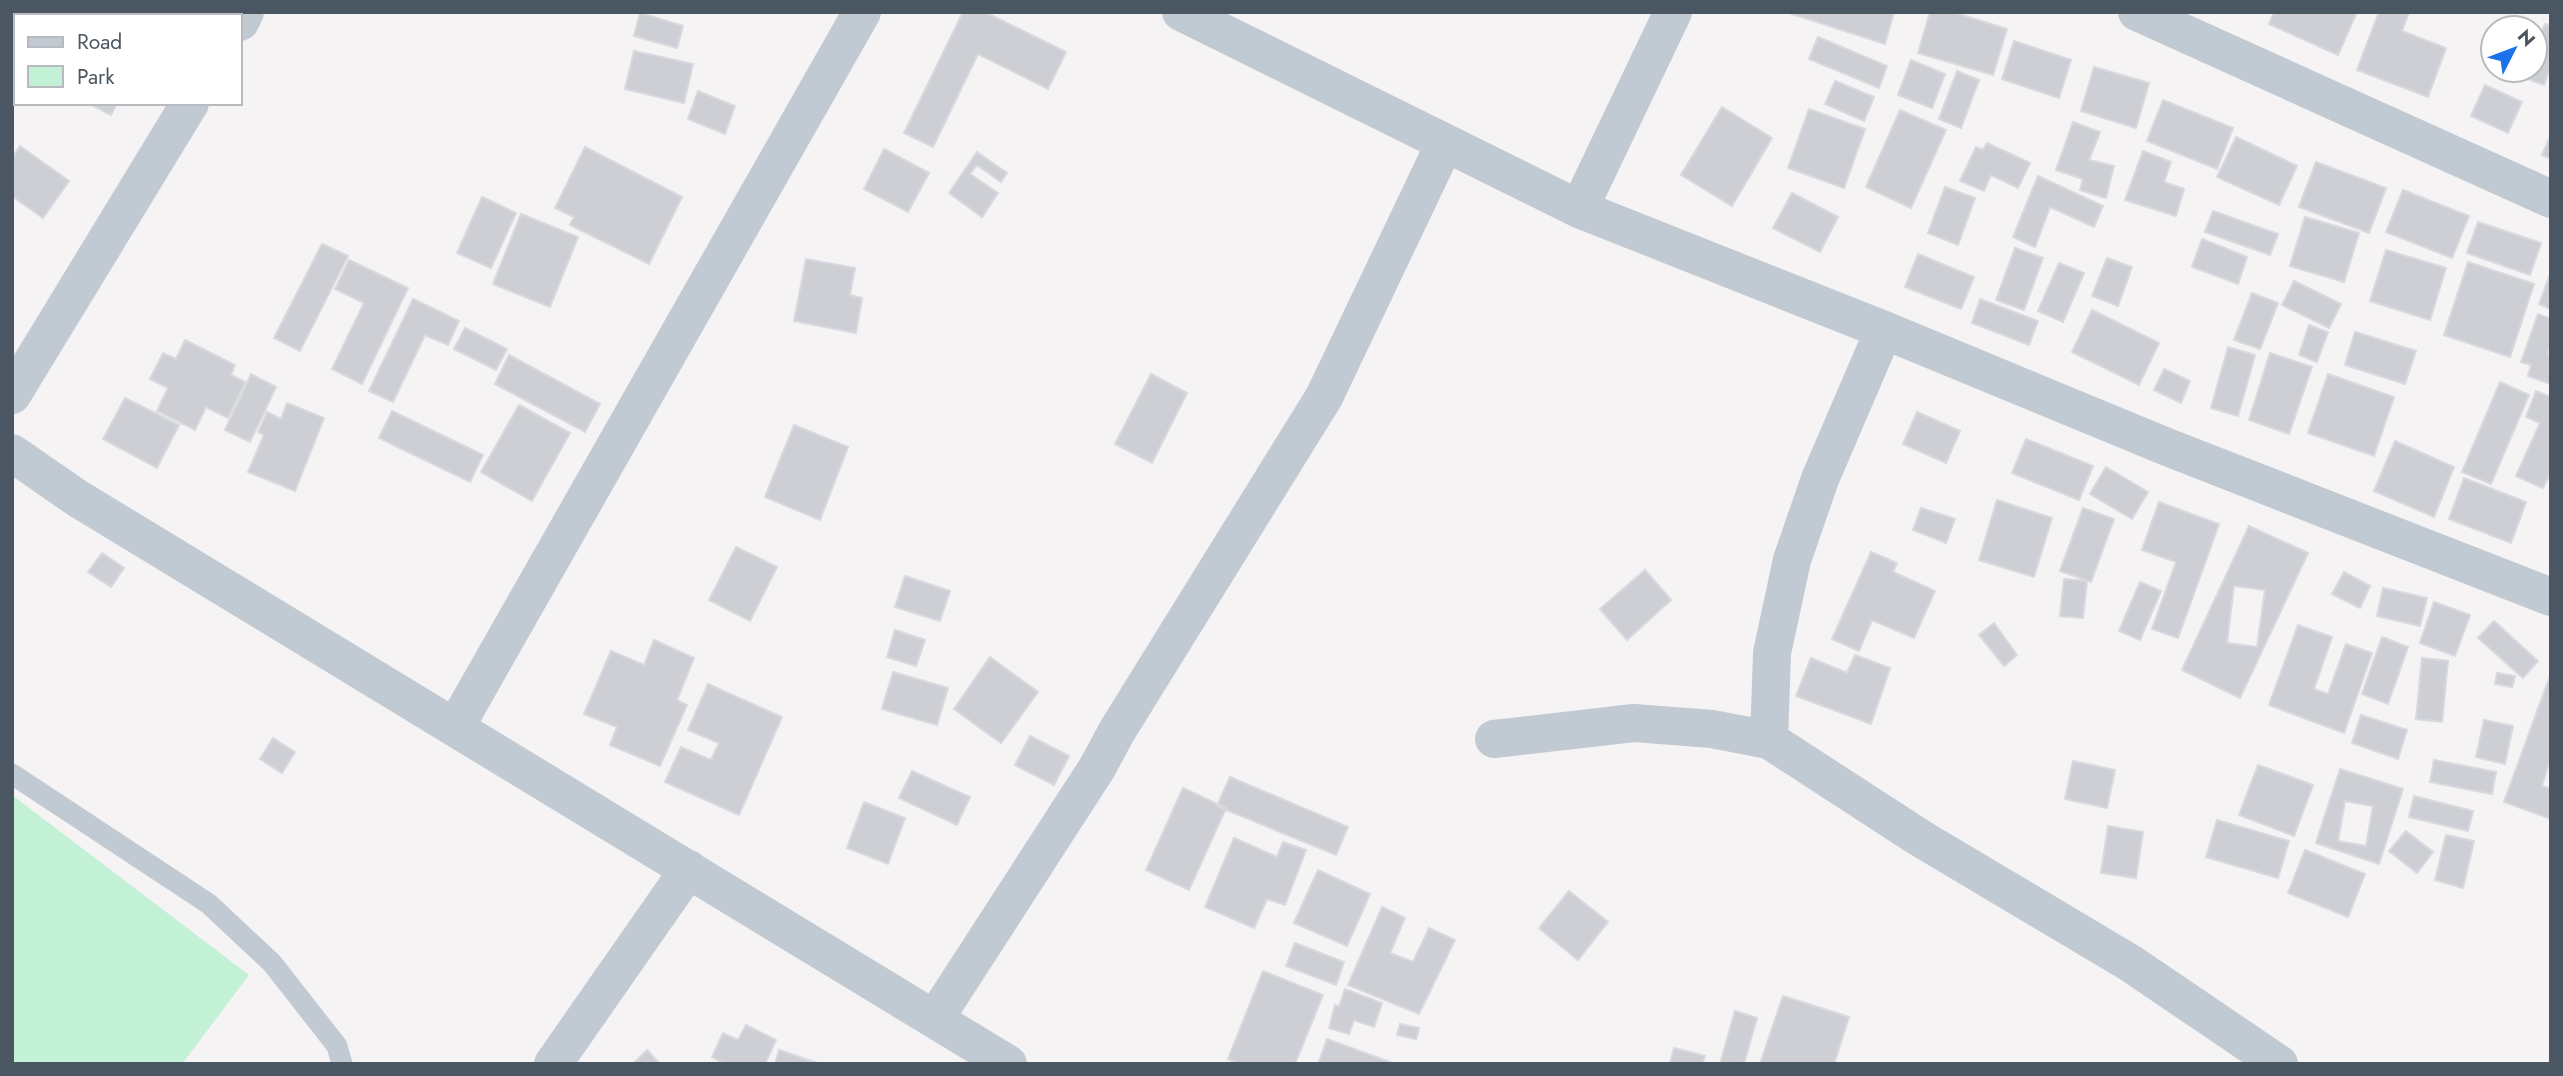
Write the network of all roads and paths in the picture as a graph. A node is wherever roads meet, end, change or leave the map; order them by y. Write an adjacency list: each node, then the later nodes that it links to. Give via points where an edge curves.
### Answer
1 (862, 12): 13 (street)
2 (1181, 12): 6 (street)
3 (1673, 12): 8 (street)
4 (2137, 12): 7 (street)
5 (189, 105): 10 (street)
6 (1444, 145): 8 (street); 18 (street, via 1324,397 1097,768)
7 (2551, 199)
8 (1579, 209): 9 (street)
9 (1884, 330): 12 (street); 15 (street, via 1792,560 1772,653)
10 (12, 396)
11 (12, 453): 13 (street, via 78,498)
12 (2551, 597)
13 (456, 726): 17 (street)
14 (1494, 739): 15 (street, via 1634,723 1712,729)
15 (1769, 740): 22 (street, via 1920,838 2130,963)
16 (12, 774): 19 (lane, via 209,904 272,963 337,1046)
17 (689, 869): 18 (street); 20 (street)
18 (936, 1017): 21 (street)
19 (342, 1064)
20 (553, 1064)
21 (1008, 1064)
22 (2279, 1064)

